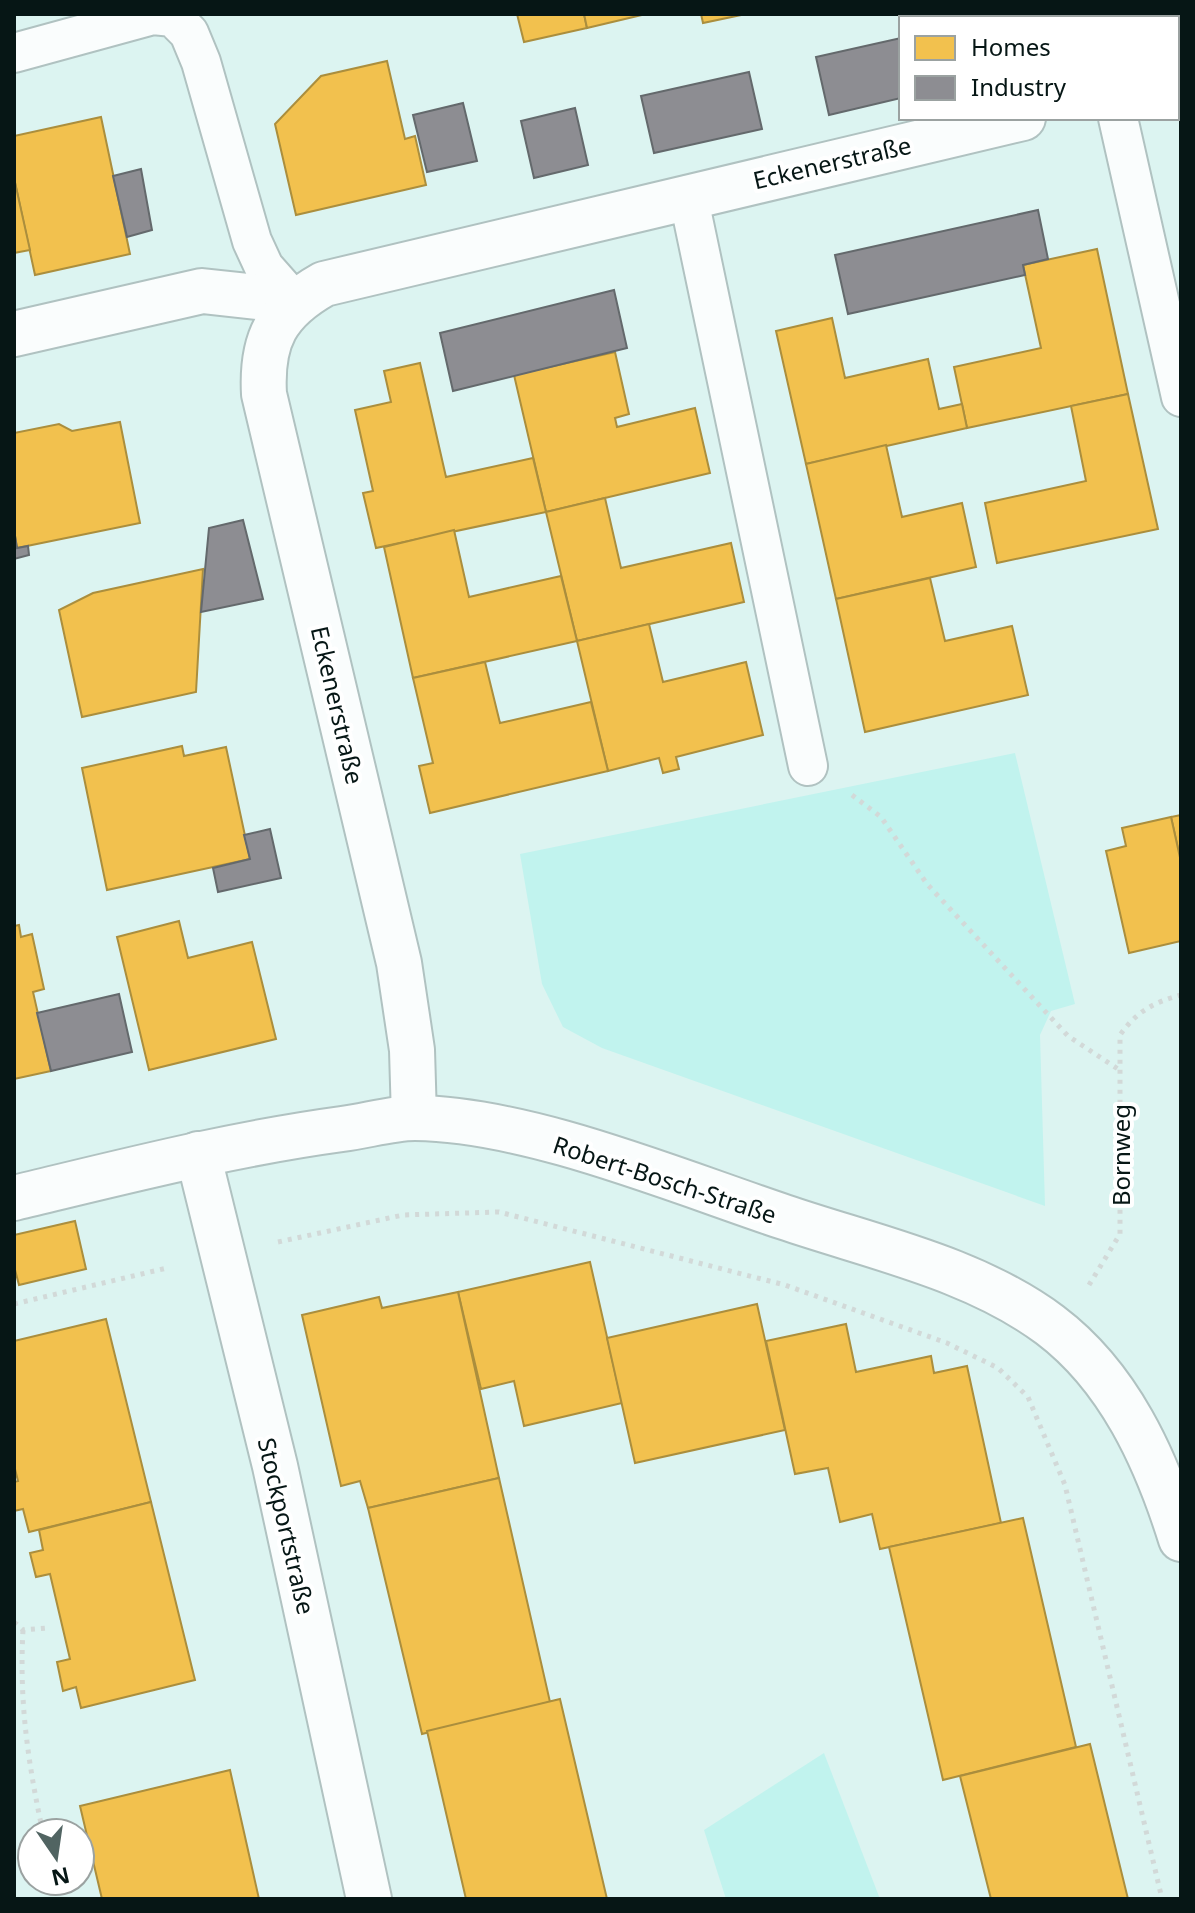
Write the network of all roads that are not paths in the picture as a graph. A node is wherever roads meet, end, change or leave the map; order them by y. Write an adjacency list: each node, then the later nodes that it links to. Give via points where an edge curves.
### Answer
1 (14, 53): 5 (lane, via 153,15 173,17 189,33 201,62 252,241 264,267)
2 (1014, 120): 4 (street, Eckenerstraße)
3 (1118, 120): 7 (lane)
4 (688, 195): 5 (street, Eckenerstraße, via 324,284); 8 (lane)
5 (294, 301): 6 (street, via 202,291); 9 (street, Eckenerstraße, via 262,360 264,394 399,963 412,1050)
6 (14, 334)
7 (1181, 397)
8 (808, 766)
9 (414, 1118): 10 (street, Robert-Bosch-Straße); 12 (street, Robert-Bosch-Straße, via 475,1125 595,1154 979,1283 1063,1336 1105,1380 1140,1431)
10 (198, 1154): 11 (street, Robert-Bosch-Straße); 13 (street, Stockportstraße, via 275,1466)
11 (14, 1198)
12 (1181, 1539)
13 (369, 1899)

